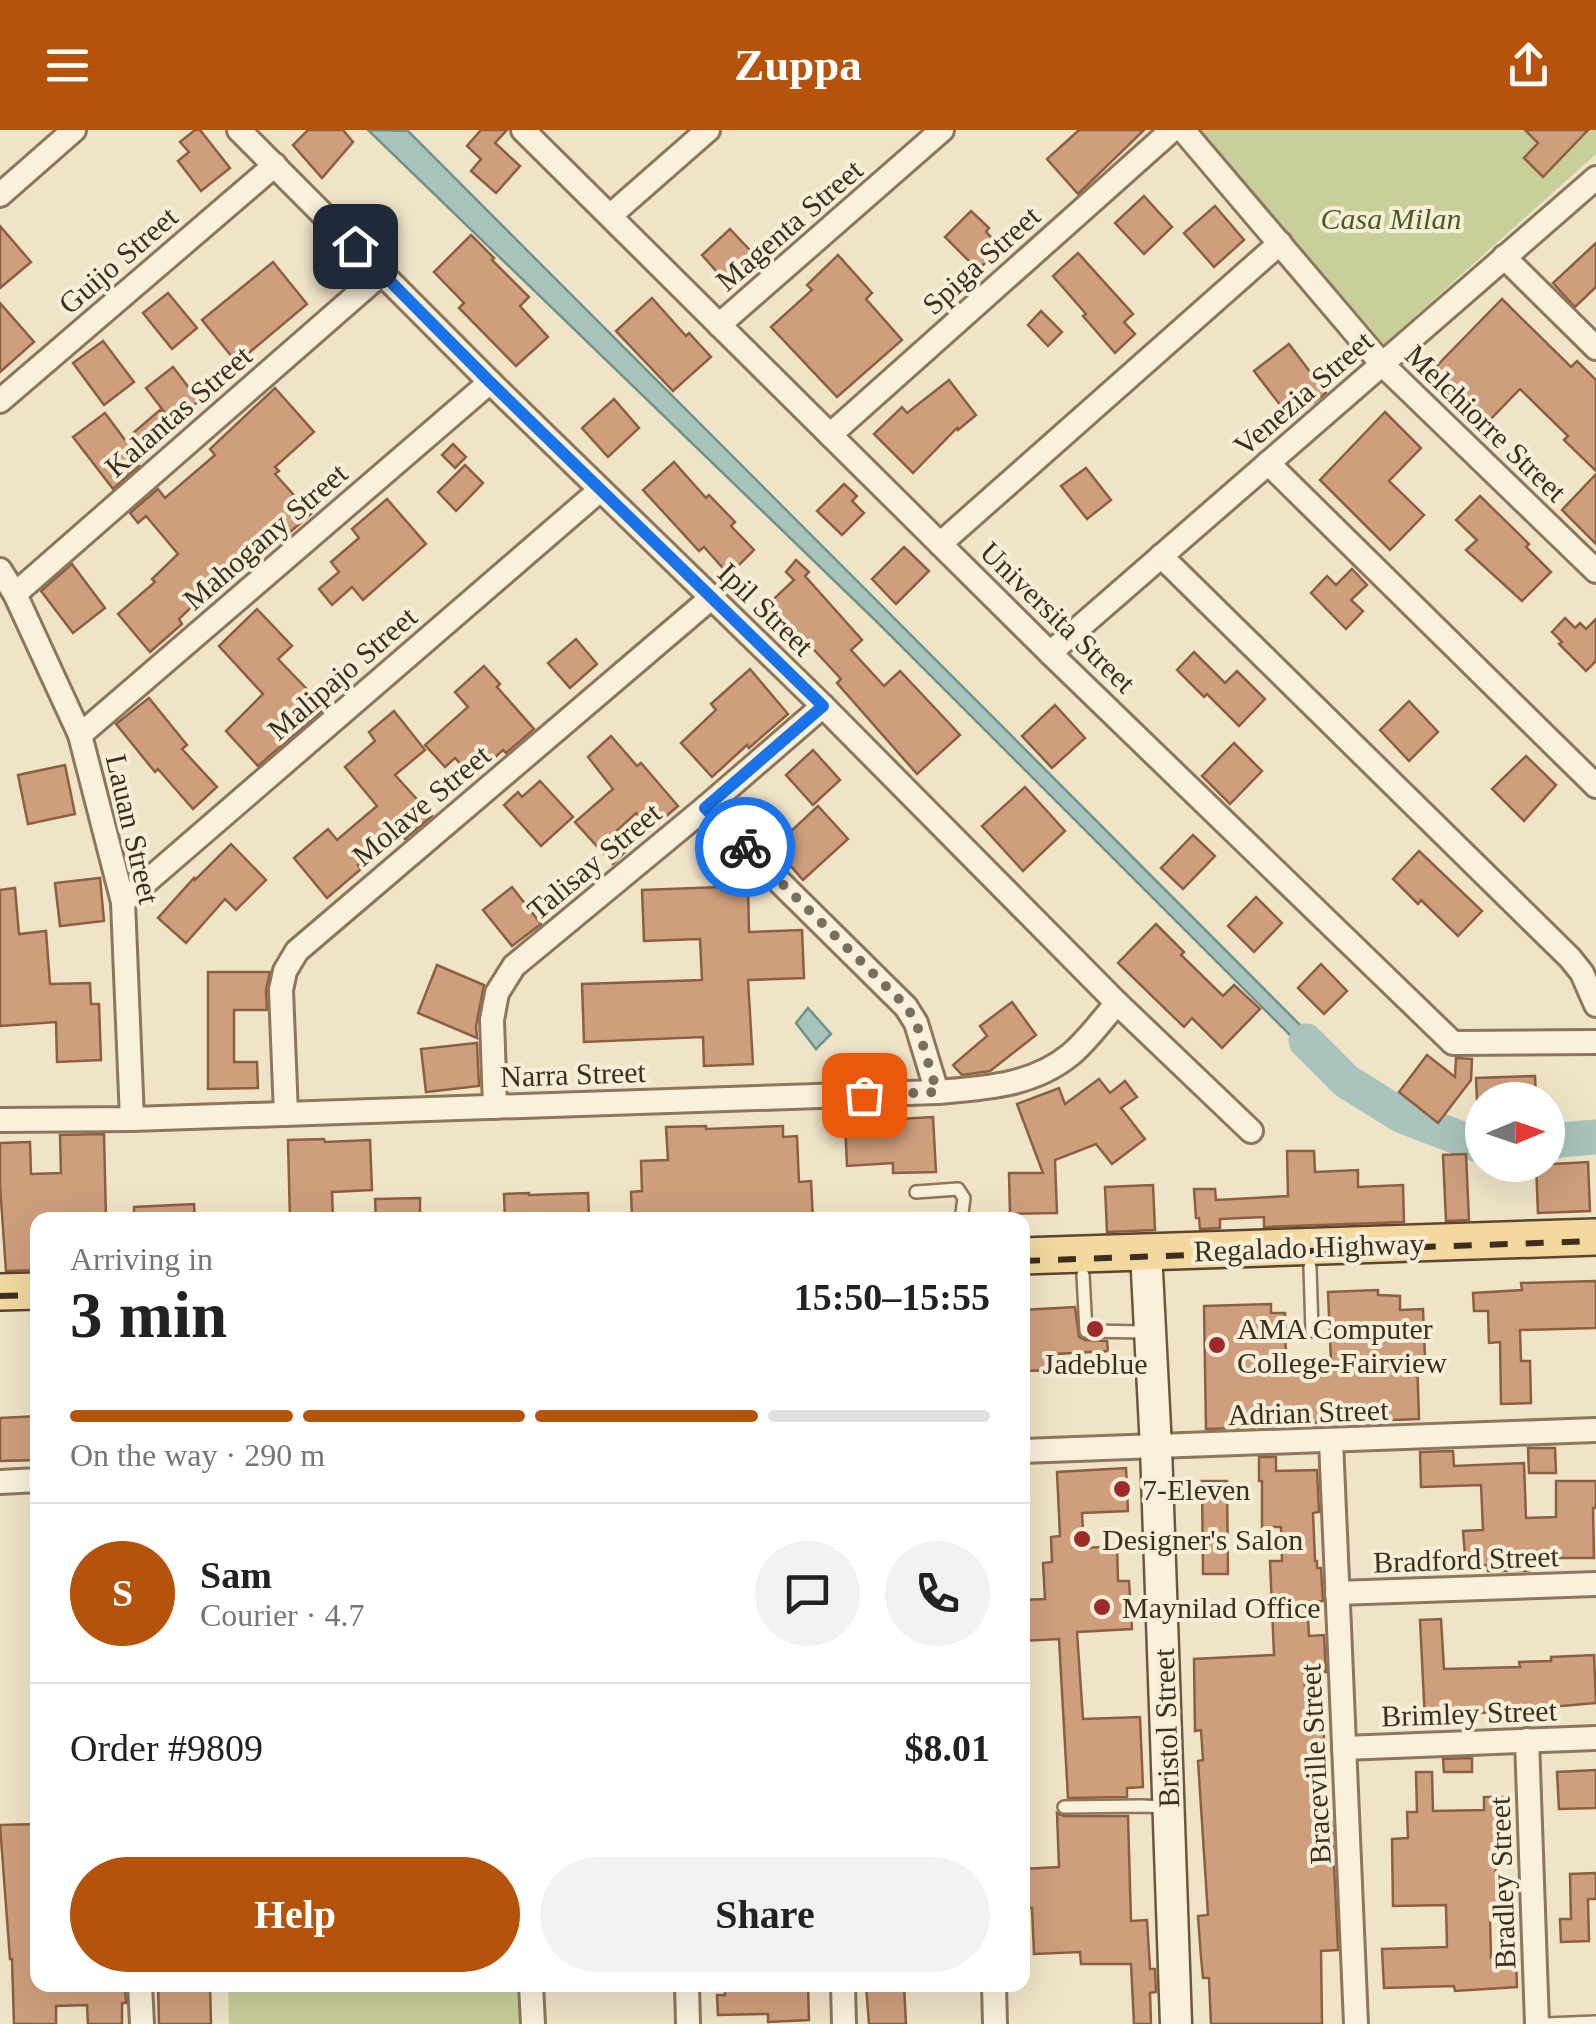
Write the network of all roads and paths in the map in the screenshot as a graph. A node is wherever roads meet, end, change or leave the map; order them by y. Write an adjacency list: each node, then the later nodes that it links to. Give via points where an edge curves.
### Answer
1 (74, 130): 10 (street)
2 (239, 130): 8 (street, Ipil Street)
3 (522, 130): 11 (street, Universita Street)
4 (708, 130): 11 (street)
5 (942, 130): 15 (street, Magenta Street)
6 (1172, 130): 20 (street, Spiga Street)
7 (1183, 130): 12 (street, Melchiorre Street)
8 (275, 165): 14 (street, Ipil Street); 19 (street, Guijo Street)
9 (1596, 178): 13 (street, Venezia Street)
10 (0, 195)
11 (611, 216): 15 (street, Universita Street)
12 (1280, 243): 17 (street, Melchiorre Street); 23 (street)
13 (1504, 257): 16 (street); 17 (street, Venezia Street)
14 (382, 272): 18 (street, Ipil Street); 27 (street, Kalantas Street)
15 (720, 325): 20 (street, Universita Street)
16 (1596, 348)
17 (1382, 364): 21 (street, Venezia Street); 26 (street, Melchiorre Street)
18 (490, 382): 22 (street, Ipil Street); 31 (street, Mahogany Street)
19 (0, 402)
20 (830, 435): 23 (street, Universita Street)
21 (1268, 464): 24 (street, Venezia Street); 32 (street)
22 (600, 490): 28 (street, Ipil Street); 34 (street, Malipajo Street)
23 (940, 544): 29 (street, Universita Street)
24 (1161, 556): 29 (street, Venezia Street); 36 (street, via 1570,958)
25 (0, 570): 27 (street, Lauan Street)
26 (1596, 571)
27 (15, 594): 31 (street, Lauan Street)
28 (711, 598): 30 (street, Ipil Street); 40 (street, Molave Street, via 297,951 281,990)
29 (1050, 653): 37 (street, Universita Street, via 1453,1043)
30 (823, 706): 33 (street, Talisay Street); 35 (street, Ipil Street)
31 (80, 735): 34 (street, Lauan Street)
32 (1596, 786)
33 (705, 808): 38 (street, via 906,1006); 39 (street, Talisay Street, via 514,966 497,993 492,1020)
34 (123, 902): 41 (street, Lauan Street)
35 (1117, 1003): 38 (street, Narra Street, via 1071,1055 1040,1074); 43 (street, Ipil Street)
36 (1596, 1005)
37 (1596, 1042)
38 (937, 1092): 39 (street, Narra Street)
39 (495, 1107): 40 (street, Narra Street)
40 (286, 1114): 41 (street, Narra Street)
41 (132, 1119): 42 (street, Narra Street)
42 (0, 1120)
43 (1251, 1130)
44 (916, 1192): 45 (lane, via 958,1189)
45 (962, 1212)
46 (1596, 1237): 49 (main road, Regalado Highway)
47 (1030, 1256): 49 (main road, Regalado Highway)
48 (1596, 1258): 50 (main road, Regalado Highway)
49 (1147, 1262): 50 (main road, Regalado Highway); 51 (main road, Regalado Highway); 58 (street, Bristol Street)
50 (1310, 1268): 57 (lane)
51 (1082, 1275): 52 (main road, Regalado Highway); 58 (lane, via 1086,1332)
52 (1030, 1277)
53 (30, 1290): 54 (main road)
54 (0, 1292)
55 (30, 1310): 56 (main road)
56 (0, 1312)
57 (1312, 1331)
58 (1150, 1332): 61 (street, Bristol Street)
59 (1596, 1430): 60 (street, Adrian Street)
60 (1331, 1441): 61 (street, Adrian Street); 66 (street, Braceville Street)
61 (1156, 1448): 62 (street, Adrian Street); 71 (street, Bristol Street)
62 (1030, 1451)
63 (30, 1480): 64 (street)
64 (0, 1482)
65 (1596, 1584): 66 (street, Bradford Street)
66 (1337, 1594): 69 (street, Braceville Street)
67 (1596, 1738): 68 (street, Brimley Street)
68 (1527, 1740): 69 (street, Brimley Street); 85 (street, Bradley Street)
69 (1344, 1748): 84 (street, Braceville Street)
70 (1064, 1807): 71 (lane)
71 (1168, 1808): 83 (street, Bristol Street)
72 (140, 1992): 78 (street)
73 (532, 1992): 79 (street)
74 (687, 1992): 80 (street)
75 (843, 1992): 81 (street)
76 (994, 1992): 82 (street)
77 (1596, 2022): 86 (lane)
78 (142, 2024)
79 (533, 2024)
80 (688, 2024)
81 (844, 2024)
82 (995, 2024)
83 (1176, 2024)
84 (1356, 2024)
85 (1537, 2024)
86 (1546, 2024)

